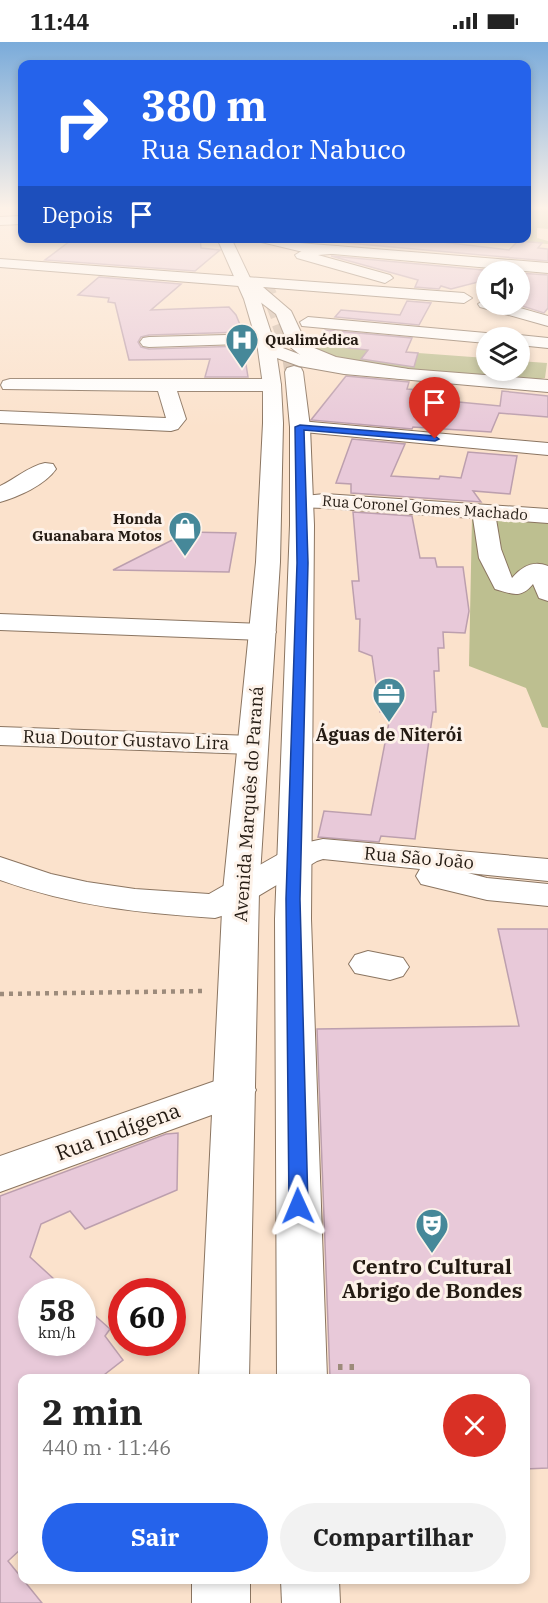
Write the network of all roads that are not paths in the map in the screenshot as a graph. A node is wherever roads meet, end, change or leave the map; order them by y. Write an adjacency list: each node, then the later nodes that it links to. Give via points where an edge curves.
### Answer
1 (256, 282): 18 (main road, via 255,289 286,316 296,342 311,355)
2 (257, 282): 13 (main road, Avenida Marquês do Paraná)
3 (302, 282): 5 (main road)
4 (390, 282): 5 (main road)
5 (423, 292): 6 (main road)
6 (476, 301)
7 (548, 309): 8 (main road)
8 (530, 311)
9 (525, 315): 10 (main road)
10 (548, 321)
11 (308, 322): 12 (main road)
12 (476, 337)
13 (265, 341): 15 (main road); 18 (main road, via 282,355 299,361); 21 (main road, Avenida Marquês do Paraná)
14 (530, 341): 16 (main road)
15 (149, 342)
16 (548, 343)
17 (294, 372): 24 (main road)
18 (408, 375): 22 (main road); 24 (main road, via 314,381 310,385 311,410)
19 (10, 385): 20 (main road)
20 (166, 385): 21 (main road); 23 (main road, via 176,419 171,425)
21 (272, 385): 28 (main road, Avenida Marquês do Paraná)
22 (548, 386)
23 (0, 417)
24 (299, 423): 25 (main road); 29 (main road)
25 (548, 449)
26 (45, 469): 27 (main road)
27 (0, 495)
28 (271, 501): 29 (main road, Rua Coronel Gomes Machado); 32 (main road, Avenida Marquês do Paraná)
29 (302, 502): 30 (main road, Rua Coronel Gomes Machado); 33 (main road)
30 (484, 512): 31 (main road, Rua Coronel Gomes Machado); 34 (main road, via 487,549 504,584 518,587 530,572 538,570 544,575)
31 (548, 516)
32 (268, 562): 33 (main road); 36 (main road, Avenida Marquês do Paraná)
33 (314, 563): 40 (main road)
34 (548, 593)
35 (0, 622): 36 (main road)
36 (263, 632): 38 (main road, Avenida Marquês do Paraná)
37 (0, 736): 38 (main road, Rua Doutor Gustavo Lira)
38 (252, 745): 43 (main road, Avenida Marquês do Paraná)
39 (398, 856): 40 (main road, Rua São João, via 323,849); 42 (main road, Rua São João); 44 (main road, via 420,872 439,878 487,889)
40 (293, 860): 43 (main road, Rua São João); 48 (main road)
41 (0, 868): 43 (main road, Rua São João, via 43,883 135,901 215,906)
42 (548, 870)
43 (241, 891): 45 (main road, Avenida Marquês do Paraná)
44 (548, 895)
45 (235, 1090): 46 (main road, Rua Indígena); 47 (main road, Avenida Marquês do Paraná)
46 (0, 1174)
47 (224, 1374)
48 (302, 1374)
49 (221, 1584): 51 (main road)
50 (310, 1584): 52 (main road)
51 (221, 1603)
52 (311, 1603)

